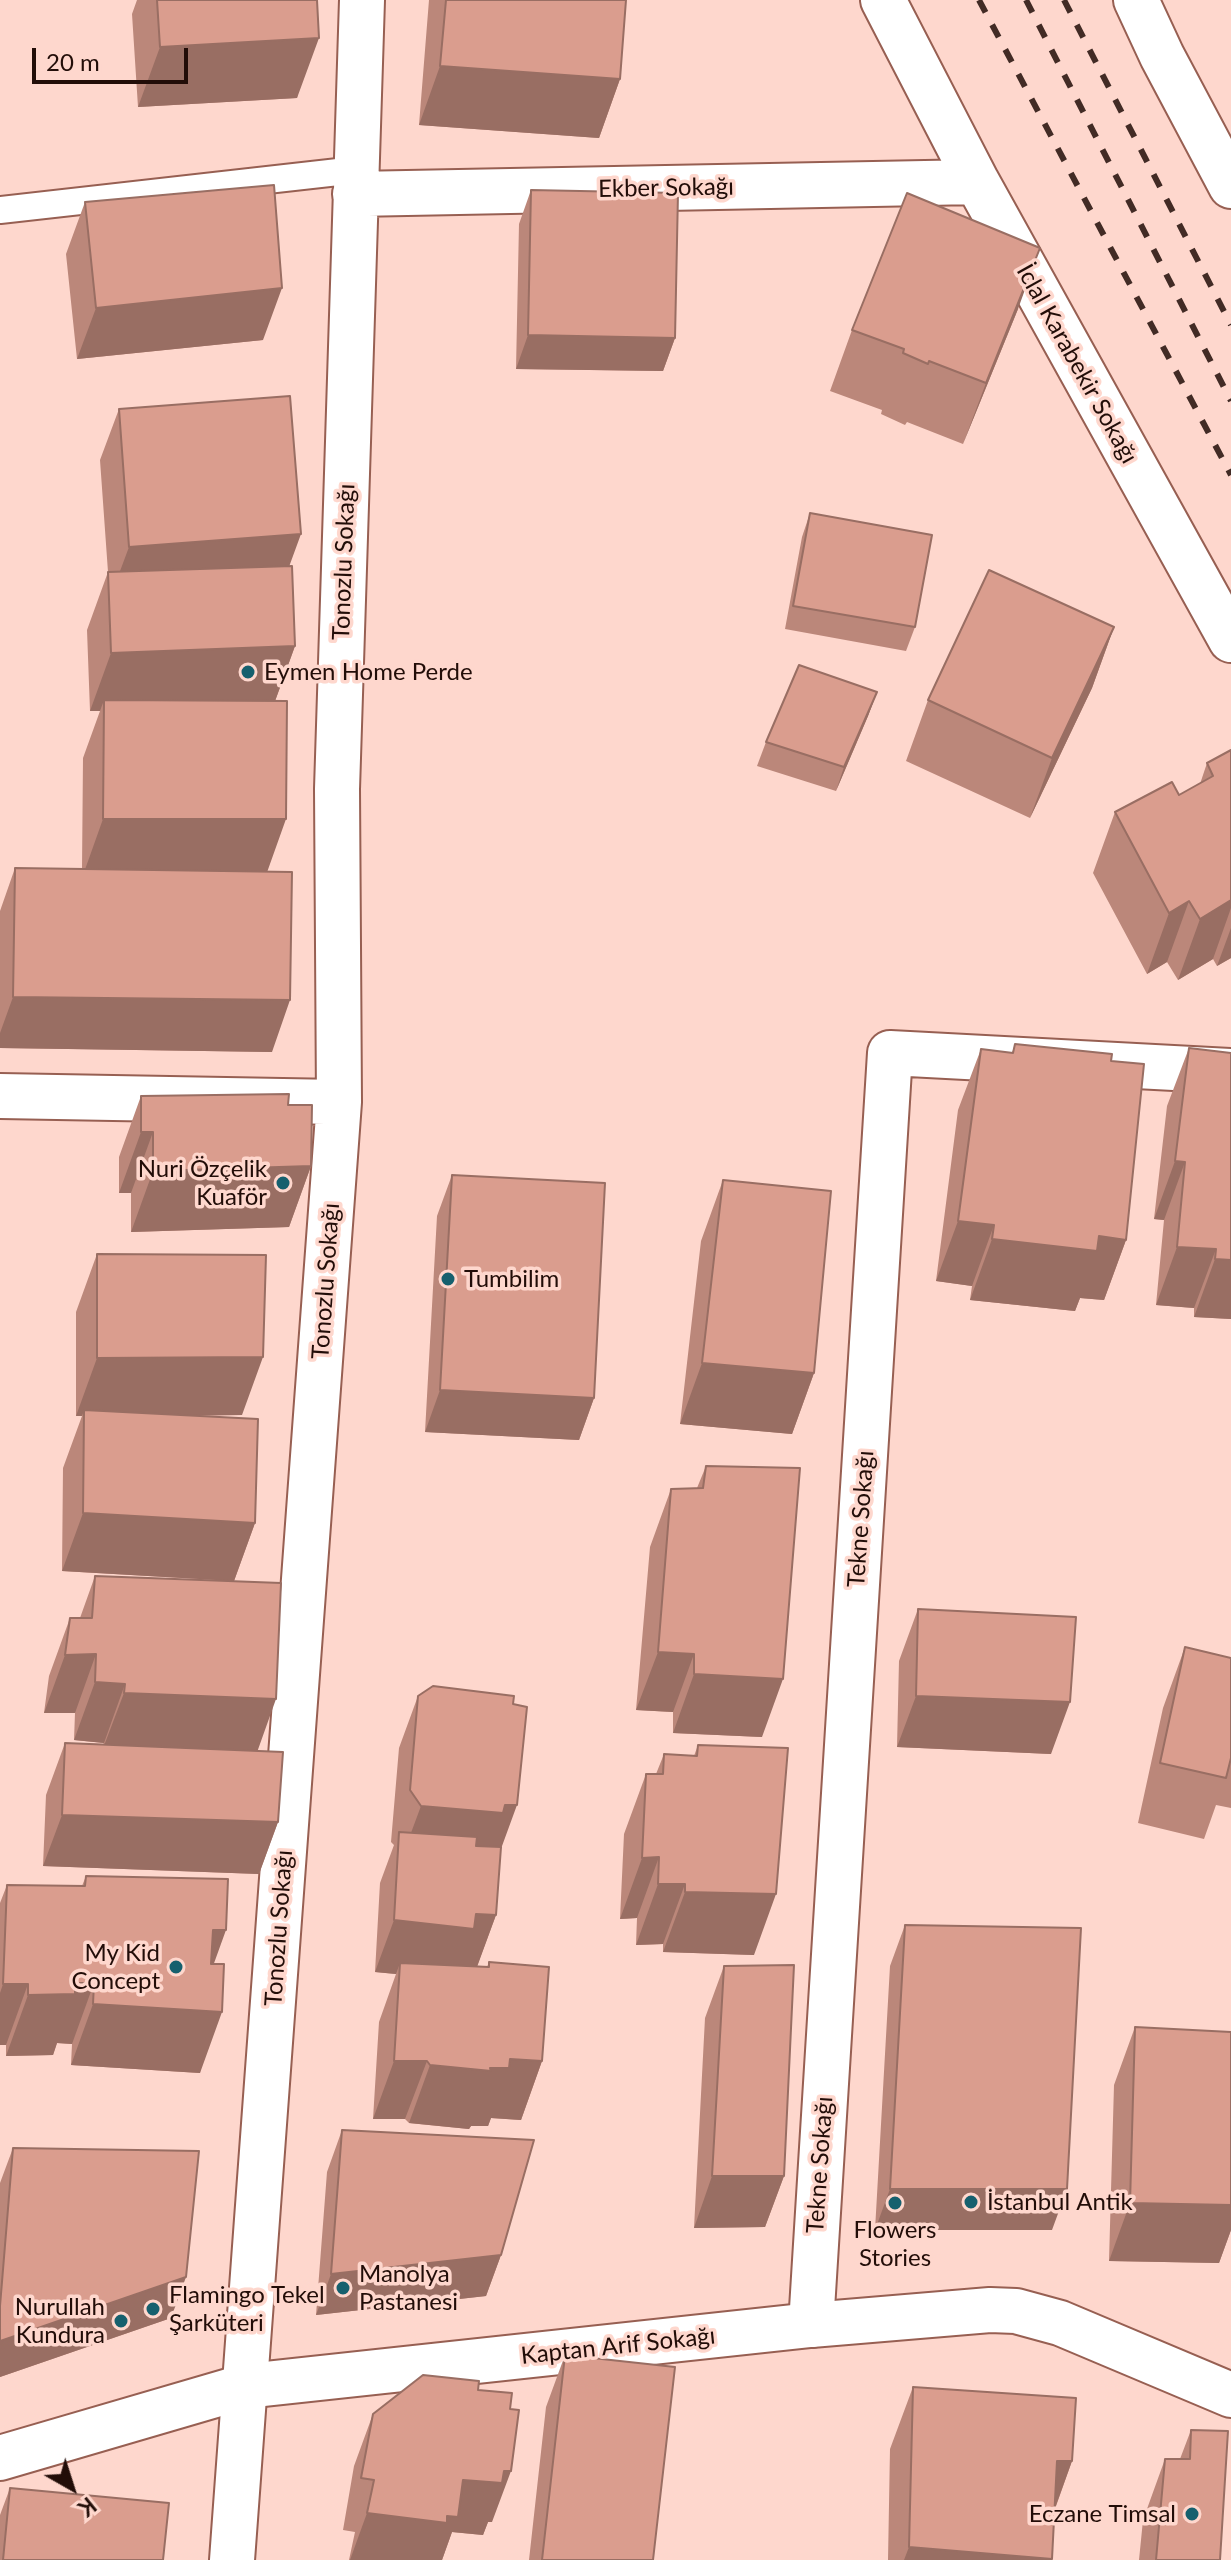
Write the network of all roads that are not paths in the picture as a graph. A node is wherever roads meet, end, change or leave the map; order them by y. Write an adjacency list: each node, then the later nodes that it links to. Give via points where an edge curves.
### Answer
1 (362, 0): 4 (street, Tonozlu Sokağı)
2 (883, 0): 5 (street, İclal Karabekir Sokağı)
3 (1136, 0): 6 (street)
4 (356, 182): 5 (street, Ekber Sokağı); 7 (lane); 11 (street, Tonozlu Sokağı, via 337,789)
5 (977, 182): 8 (street, İclal Karabekir Sokağı)
6 (1231, 186)
7 (0, 210)
8 (1231, 640)
9 (1231, 1071): 12 (street, Tekne Sokağı, via 890,1053)
10 (0, 1096): 11 (street)
11 (339, 1102): 13 (street, Tonozlu Sokağı)
12 (811, 2325): 13 (street, Kaptan Arif Sokağı); 14 (street, Kaptan Arif Sokağı, via 1016,2311 1072,2328)
13 (246, 2386): 15 (street, Kaptan Arif Sokağı); 16 (street, Tonozlu Sokağı)
14 (1231, 2395)
15 (0, 2458)
16 (232, 2560)

